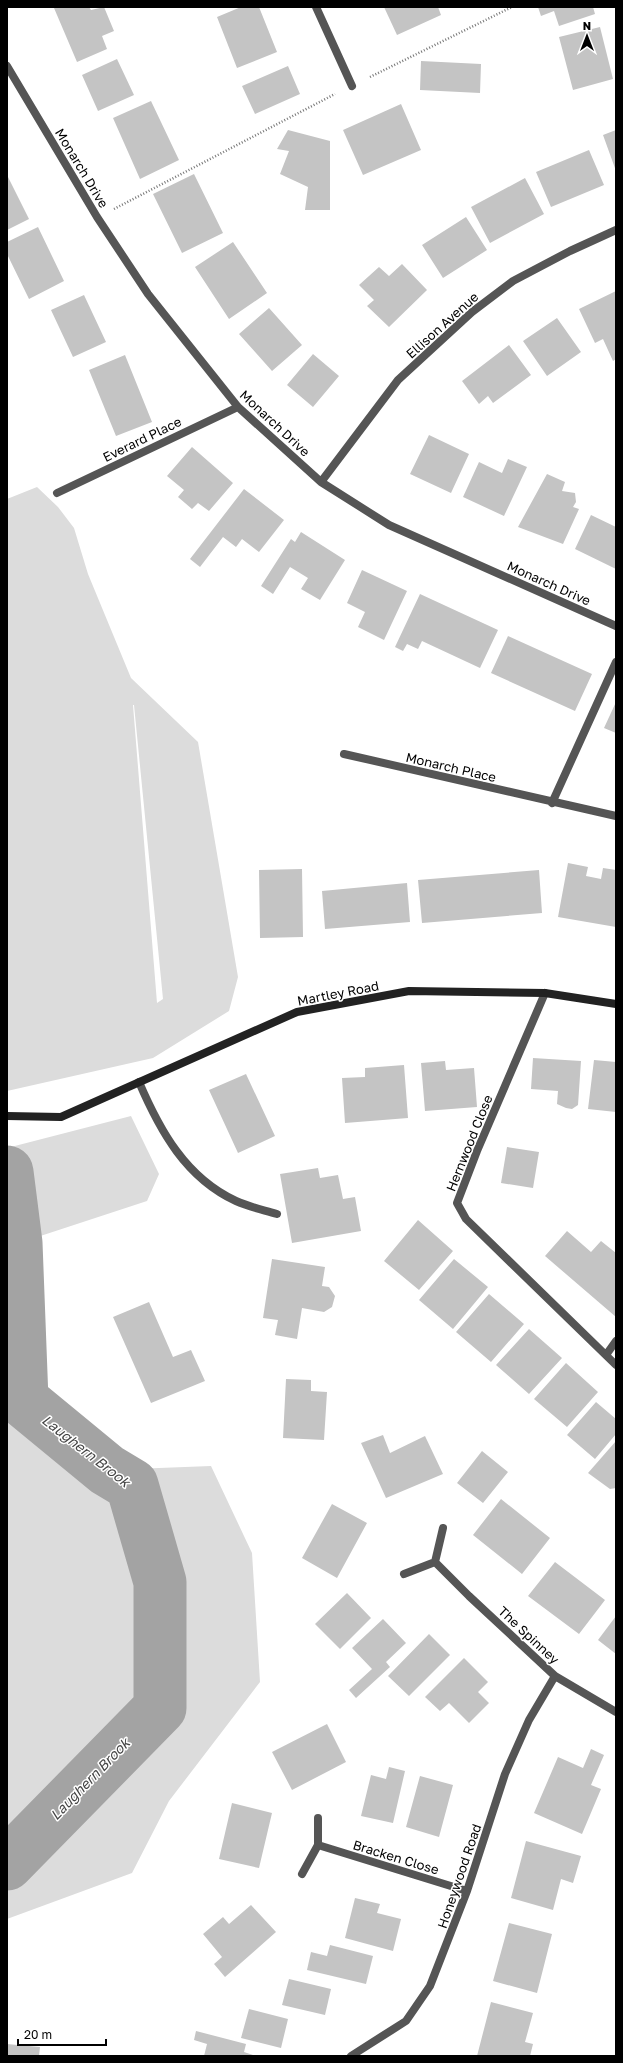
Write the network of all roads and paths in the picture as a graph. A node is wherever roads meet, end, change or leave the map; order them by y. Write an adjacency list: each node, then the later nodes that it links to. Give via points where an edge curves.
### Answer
1 (316, 7): 4 (street)
2 (512, 7): 4 (path)
3 (7, 66): 5 (street, Monarch Drive)
4 (352, 86): 5 (path)
5 (97, 217): 7 (street, Monarch Drive, via 148,294)
6 (616, 230): 8 (street, Ellison Avenue, via 570,250 513,281 472,312 398,380)
7 (238, 407): 8 (street, Monarch Drive); 9 (street, Everard Place)
8 (321, 482): 10 (street, Monarch Drive, via 389,525)
9 (57, 493)
10 (616, 626)
11 (616, 662): 13 (street)
12 (344, 754): 13 (street, Monarch Place)
13 (552, 803): 14 (street, Monarch Place)
14 (616, 816)
15 (545, 993): 16 (main road, Martley Road); 17 (main road, Martley Road, via 409,991 297,1012); 21 (street, Hernwood Close, via 457,1203 466,1219)
16 (616, 1004)
17 (139, 1082): 18 (main road, Martley Road, via 61,1117); 19 (street, via 149,1105 186,1165 205,1183 236,1201)
18 (7, 1116)
19 (277, 1214)
20 (616, 1341): 21 (street)
21 (606, 1355): 22 (street, Hernwood Close)
22 (616, 1365)
23 (443, 1528): 24 (street)
24 (435, 1562): 25 (street); 26 (street, The Spinney)
25 (404, 1574)
26 (555, 1676): 27 (street, The Spinney); 31 (street, Honeywood Road, via 529,1720 505,1774)
27 (616, 1712)
28 (318, 1818): 29 (street)
29 (318, 1845): 30 (street); 31 (street, Bracken Close)
30 (302, 1874)
31 (467, 1891): 32 (street, Honeywood Road, via 430,1986 406,2021)
32 (351, 2056)

